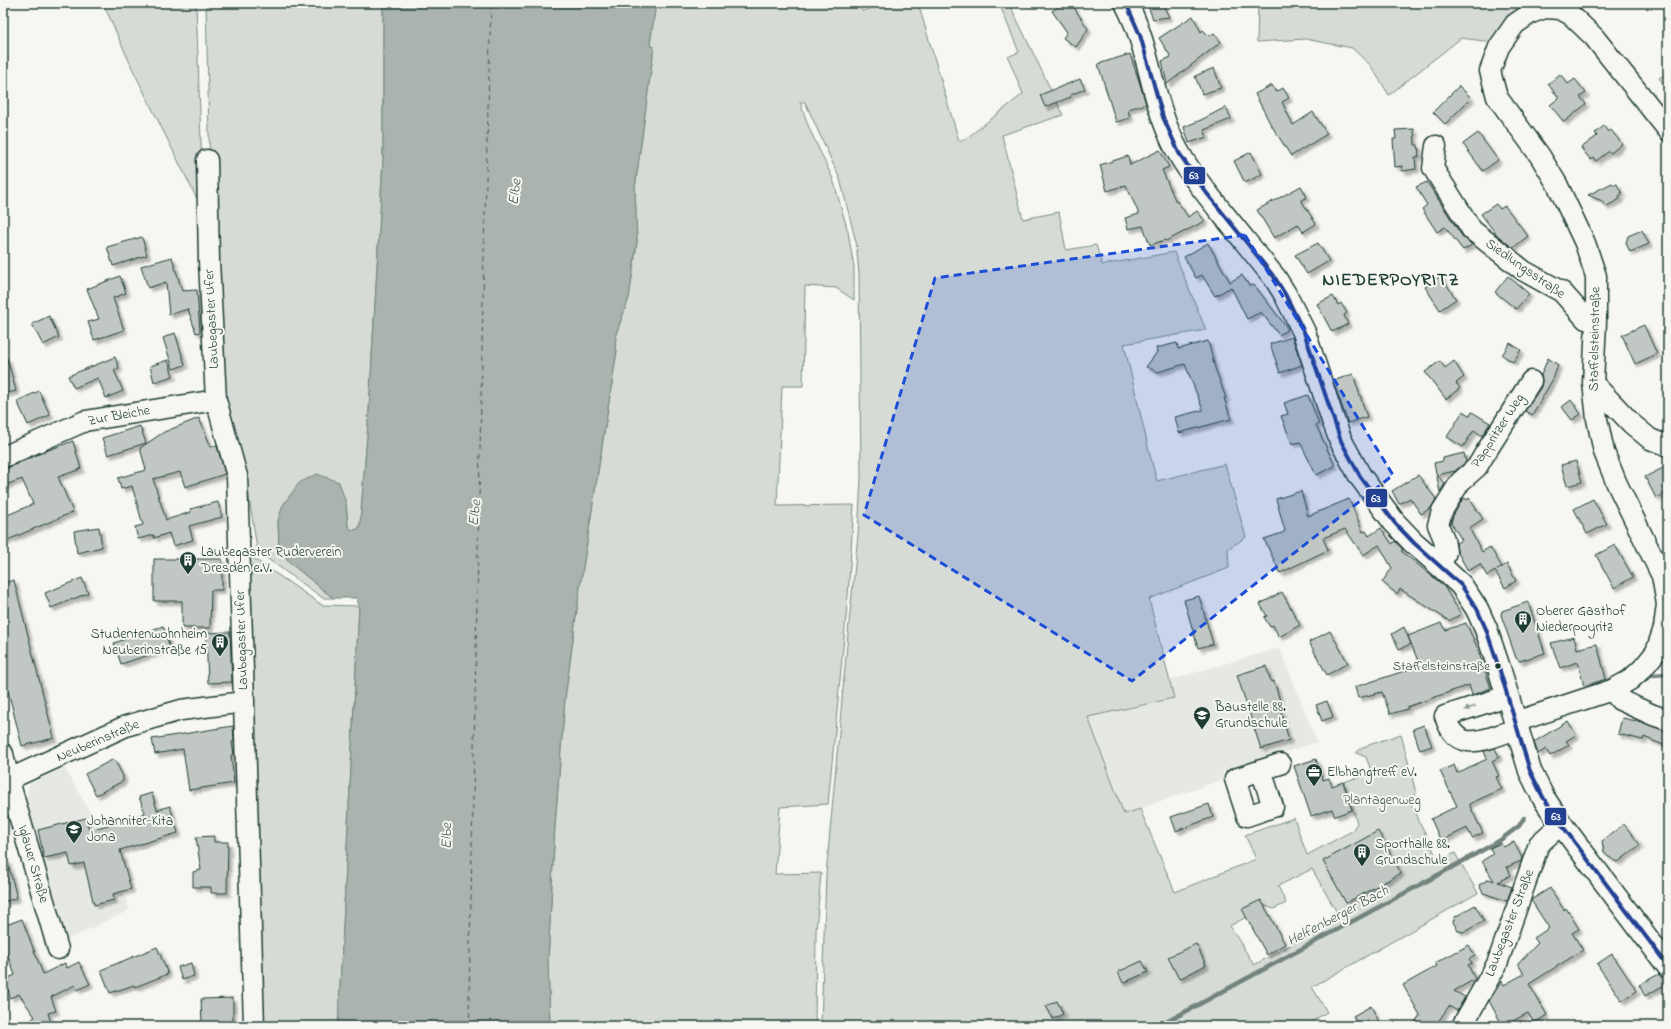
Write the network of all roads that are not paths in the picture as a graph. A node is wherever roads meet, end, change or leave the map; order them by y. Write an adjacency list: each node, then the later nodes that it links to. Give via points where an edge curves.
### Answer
1 (1126, 3): 12 (main road, via 1137,24 1162,114 1176,149 1285,294 1304,332 1341,441 1360,476 1394,522)
2 (1544, 5): 3 (street, Staffelsteinstraße, via 1572,15 1594,36); 6 (street, Staffelsteinstraße, via 1515,24 1499,47 1490,71 1497,97 1557,184 1585,242 1596,276)
3 (1668, 130)
4 (1436, 146): 6 (street, Siedlungsstraße, via 1433,168 1472,230 1524,271 1562,292 1586,319)
5 (207, 160): 9 (street, Laubegaster Ufer)
6 (1596, 322): 8 (street, Staffelsteinstraße)
7 (1531, 381): 12 (street, Pappritzer Weg, via 1478,467 1460,482 1442,511 1438,525 1446,552)
8 (1593, 383): 10 (street, via 1632,424 1650,439); 13 (street, Staffelsteinstraße, via 1596,419 1604,452 1662,576 1667,604 1664,628 1656,652 1630,680)
9 (216, 400): 11 (street, Zur Bleiche, via 85,421); 15 (street, Laubegaster Ufer, via 237,476)
10 (1668, 446)
11 (3, 457)
12 (1441, 566): 14 (main road, via 1460,585 1476,609 1486,629)
13 (1612, 690): 16 (street, via 1620,700); 17 (street, Staffelsteinstraße)
14 (1507, 696): 17 (main road); 17 (street, one-way to 17, via 1445,716 1448,726 1461,740 1473,742)
15 (244, 702): 21 (street, Neuberinstraße, via 181,710 126,726); 25 (street, Laubegaster Ufer)
16 (1668, 720)
17 (1516, 725): 22 (main road, via 1530,771)
18 (3, 754): 21 (street, Iglauer Straße)
19 (1280, 764): 20 (street)
20 (1261, 770)
21 (6, 782): 23 (street, Iglauer Straße)
22 (1560, 824): 24 (main road); 26 (street, Laubegaster Straße, via 1538,844 1497,964)
23 (58, 949)
24 (1668, 966)
25 (254, 1026)
26 (1462, 1026)

